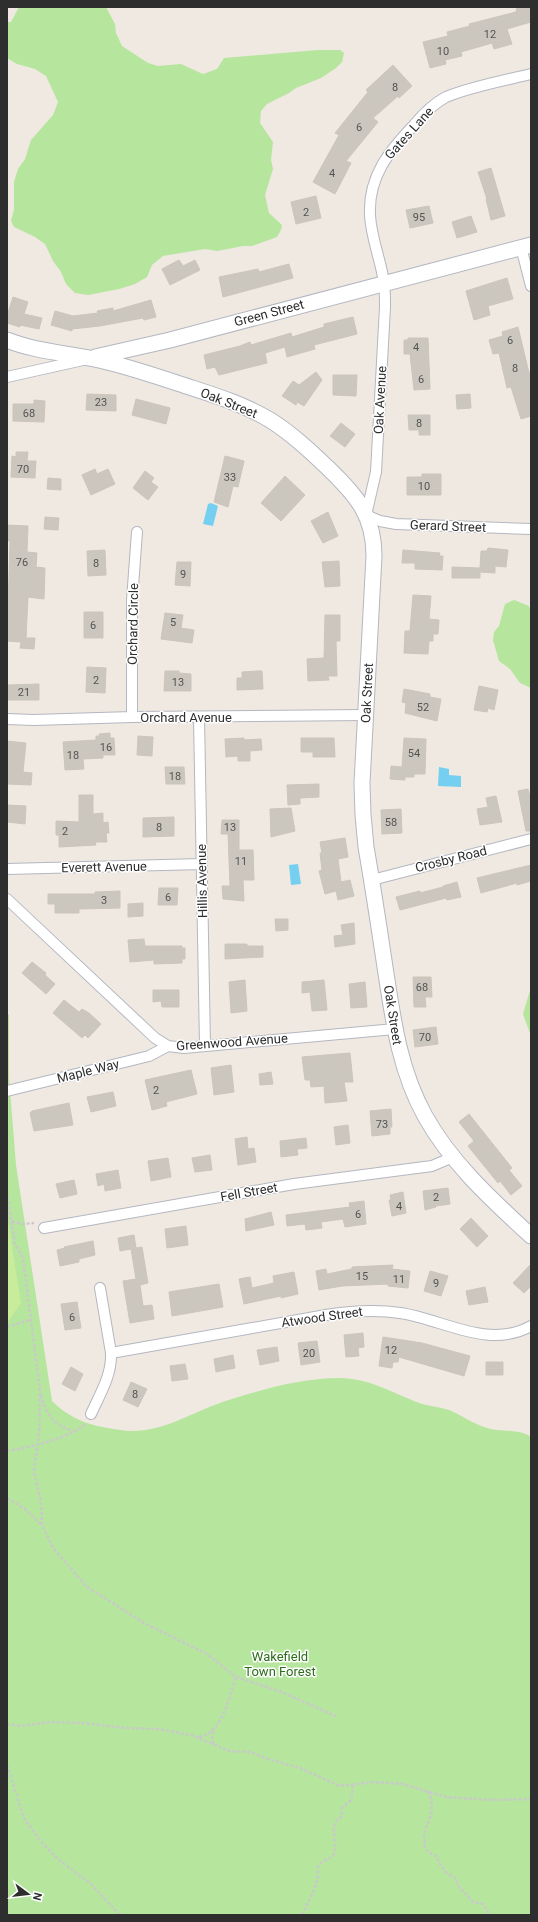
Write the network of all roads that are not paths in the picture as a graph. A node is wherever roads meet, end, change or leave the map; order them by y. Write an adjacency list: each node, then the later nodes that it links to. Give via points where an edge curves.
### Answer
1 (531, 74): 3 (street, Gates Lane, via 442,99 428,109 386,156 374,180 370,207 374,240)
2 (526, 246): 3 (street, Green Street); 4 (street)
3 (384, 283): 6 (street, Green Street); 8 (street, Oak Avenue, via 376,468)
4 (531, 286)
5 (7, 340): 6 (street, Oak Street, via 33,349)
6 (90, 358): 7 (street, Green Street); 8 (street, Oak Street, via 209,394 270,420 304,445 340,480 359,501)
7 (7, 377)
8 (366, 515): 9 (street, Gerard Street, via 396,524); 11 (street, Oak Street, via 372,533 374,556)
9 (531, 529)
10 (137, 532): 12 (street, Orchard Circle, via 132,600)
11 (366, 715): 13 (street, Orchard Avenue); 18 (street, Oak Street, via 362,803)
12 (132, 717): 13 (street, Orchard Avenue); 14 (street, Orchard Avenue)
13 (199, 717): 16 (street, Hillis Avenue)
14 (7, 719)
15 (531, 838): 18 (street, Crosby Road)
16 (202, 864): 17 (street, Everett Avenue); 21 (street, Hillis Avenue)
17 (7, 869)
18 (372, 880): 20 (street, Oak Street)
19 (7, 899): 22 (street, Greenwood Avenue, via 156,1038)
20 (395, 1029): 21 (street, Greenwood Avenue); 24 (street, Oak Street, via 401,1060 412,1090 426,1117)
21 (205, 1045): 22 (street, Greenwood Avenue, via 180,1048)
22 (168, 1046): 23 (street, Maple Way, via 149,1056)
23 (7, 1091)
24 (453, 1156): 25 (street, Fell Street, via 432,1166 294,1184); 26 (street, Oak Street, via 482,1190)
25 (44, 1228)
26 (531, 1236)
27 (100, 1288): 29 (street)
28 (531, 1326): 29 (street, Atwood Street, via 514,1332 485,1335 401,1313 356,1311)
29 (111, 1353): 30 (street, via 108,1376)
30 (91, 1414)

